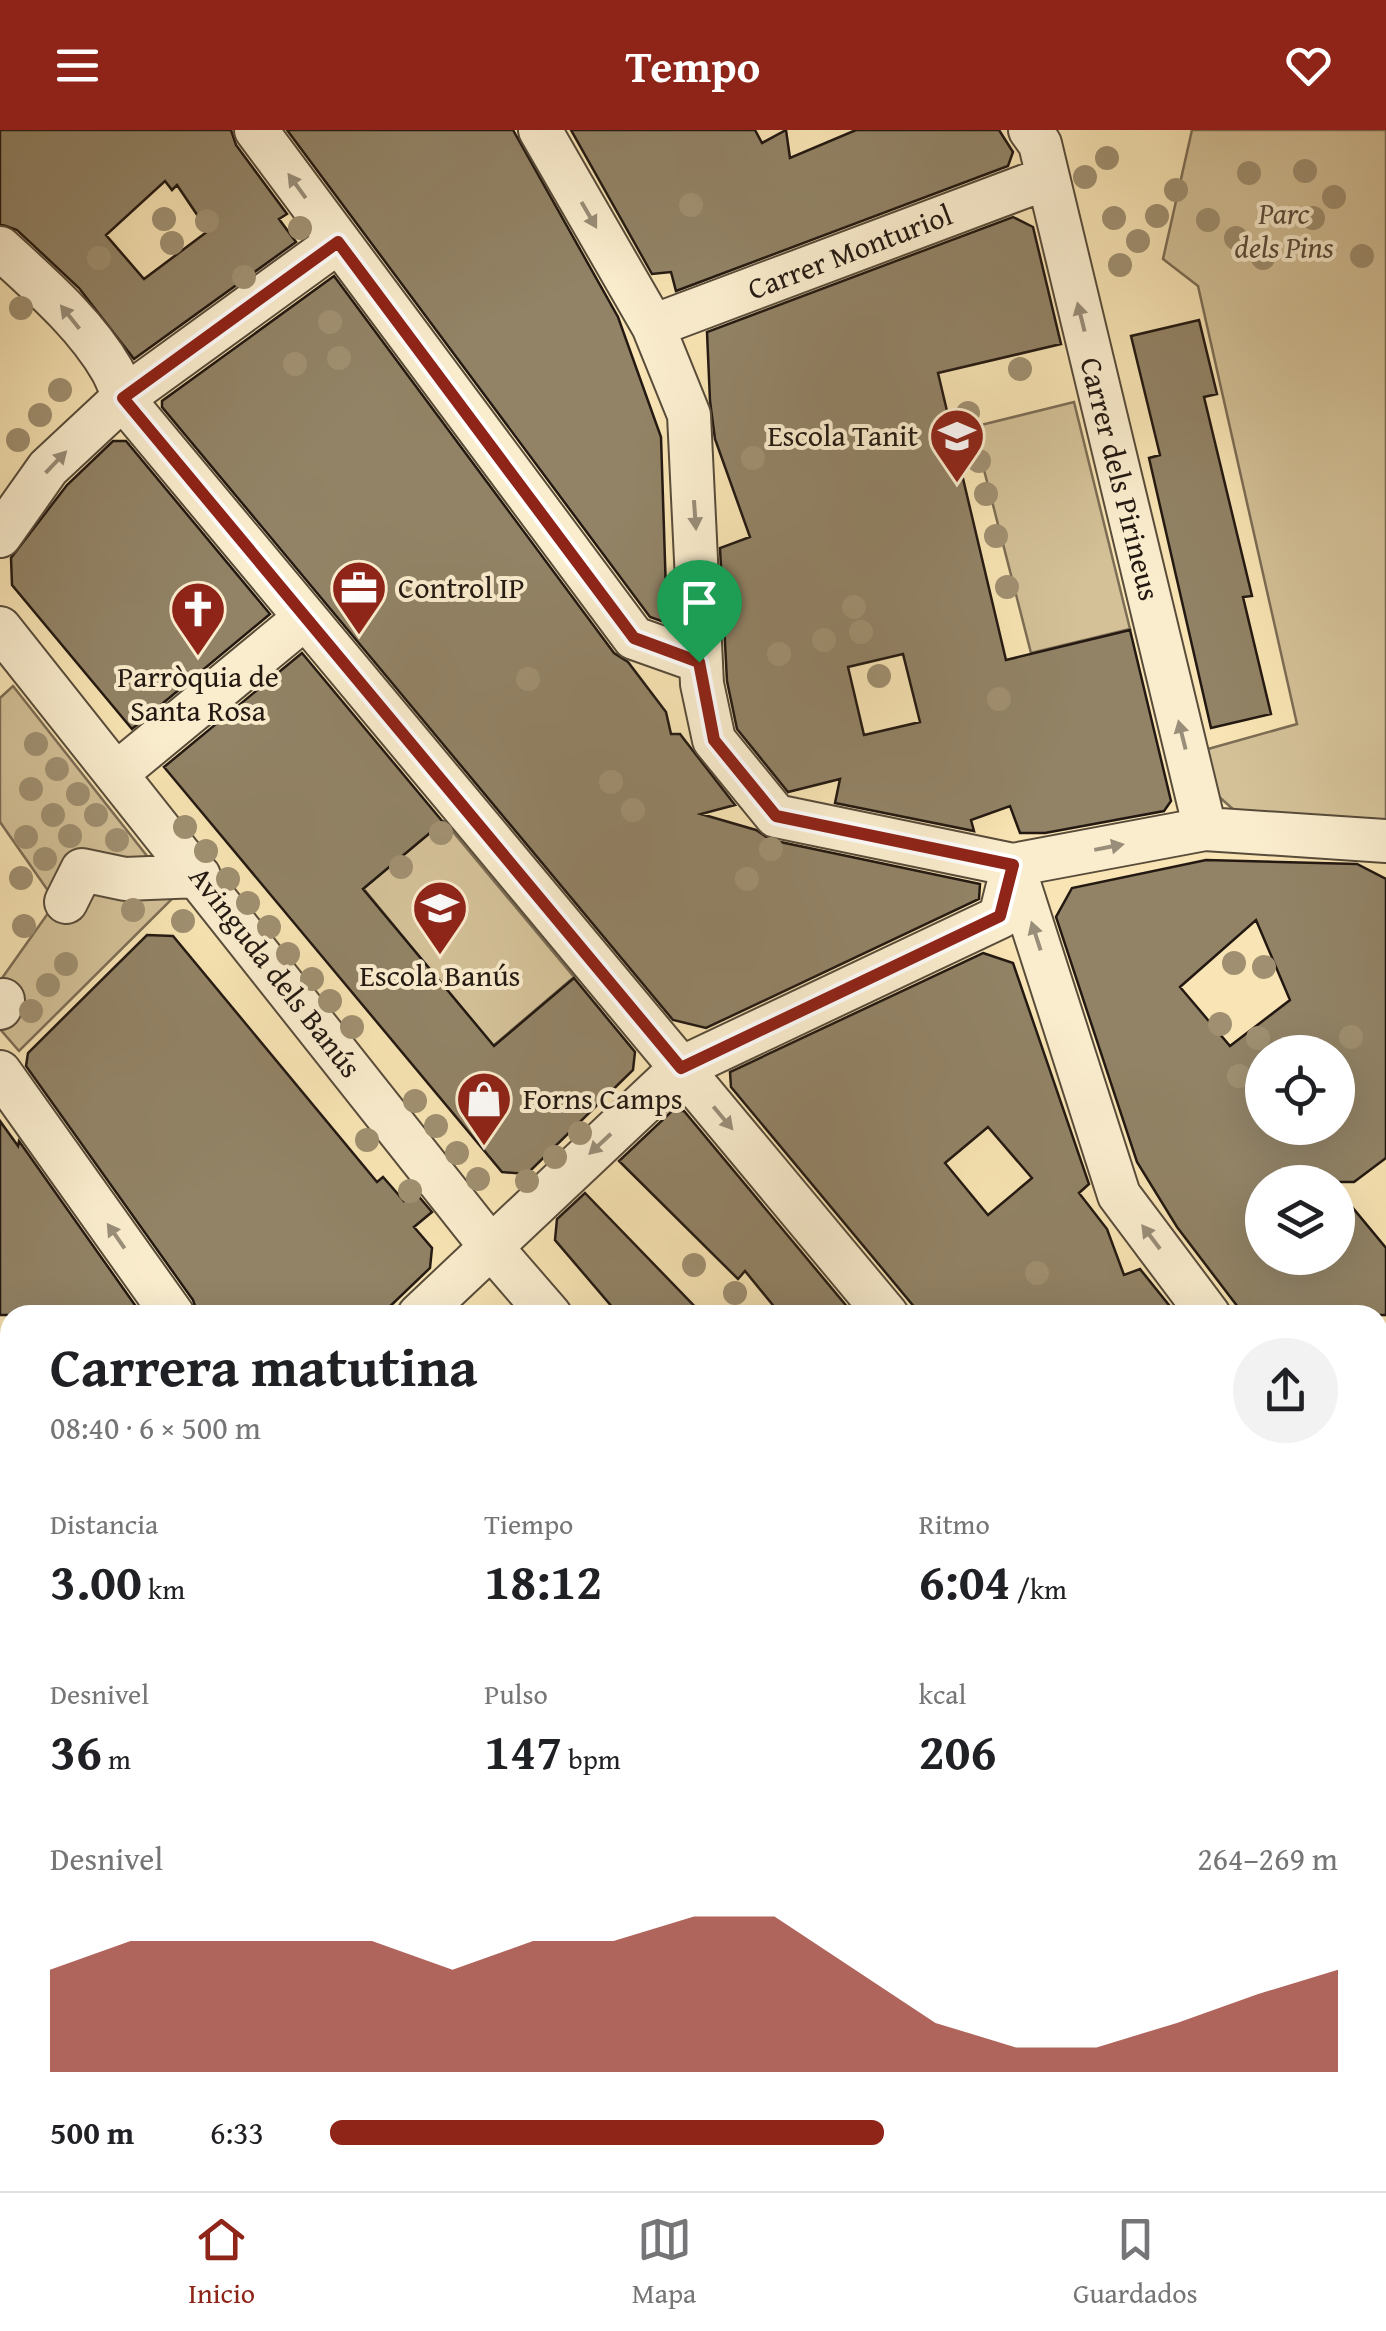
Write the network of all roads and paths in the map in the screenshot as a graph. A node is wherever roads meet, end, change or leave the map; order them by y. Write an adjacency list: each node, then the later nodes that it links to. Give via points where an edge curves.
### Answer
1 (256, 130): 5 (street, one-way to 1)
2 (540, 130): 7 (street, one-way to 7)
3 (1030, 130): 4 (street, Carrer dels Pirineus)
4 (1047, 178): 7 (street, Carrer Monturiol); 14 (street, Carrer dels Pirineus, one-way to 4)
5 (338, 242): 8 (street); 12 (street, via 634,638)
6 (0, 248): 8 (street, one-way to 6, via 112,370 56,301)
7 (653, 326): 12 (street, one-way to 12, via 689,414)
8 (123, 398): 9 (street, one-way to 8, via 48,468); 10 (street)
9 (0, 536)
10 (305, 618): 13 (street); 19 (street)
11 (0, 628): 13 (street, Avinguda dels Banús)
12 (699, 662): 16 (street, via 714,740 776,816)
13 (117, 774): 17 (street, Avinguda dels Banús)
14 (1205, 830): 15 (street); 16 (street, one-way to 14)
15 (1386, 841)
16 (1013, 865): 19 (street, via 1000,916); 26 (street, one-way to 16, via 1119,1195)
17 (199, 876): 18 (street, via 125,879 82,870); 21 (street, Avinguda dels Banús)
18 (66, 902)
19 (681, 1068): 21 (street, one-way to 21); 25 (street, one-way to 25)
20 (0, 1072): 22 (street, one-way to 20)
21 (491, 1247): 23 (street); 24 (street, Avinguda dels Banús)
22 (166, 1305)
23 (430, 1305)
24 (541, 1305)
25 (879, 1305)
26 (1202, 1305)

